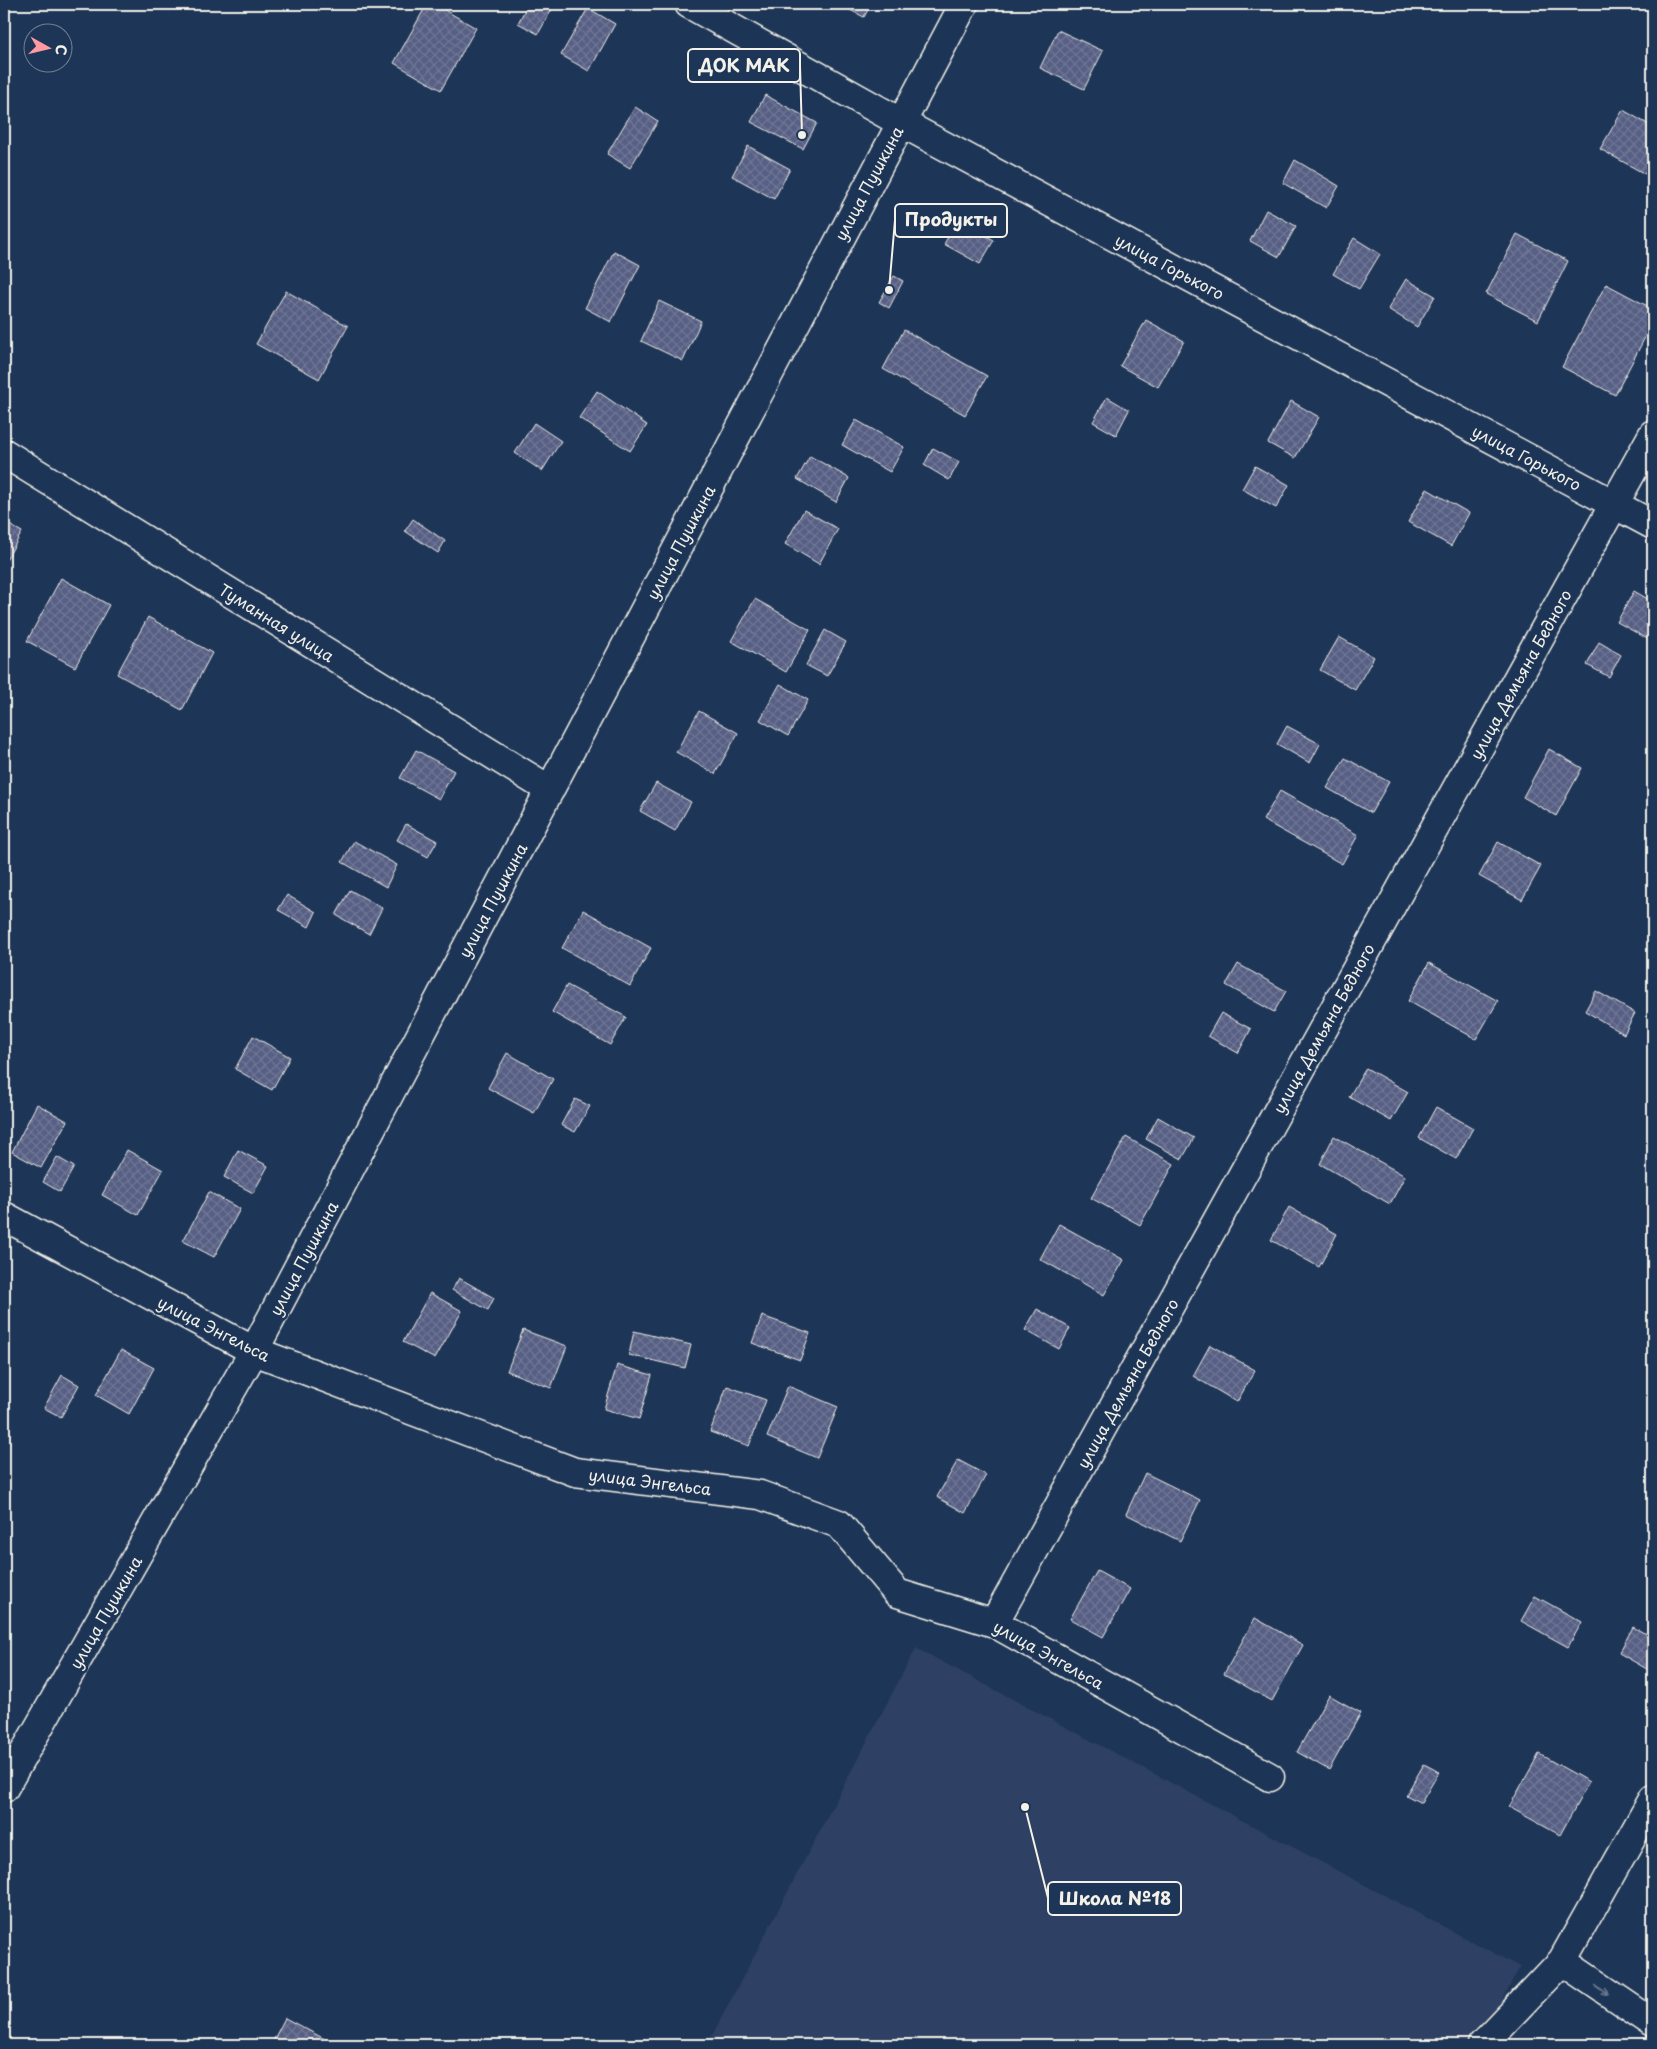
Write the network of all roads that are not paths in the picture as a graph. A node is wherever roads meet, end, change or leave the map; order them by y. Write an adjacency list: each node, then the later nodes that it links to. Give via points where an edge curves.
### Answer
1 (689, 4): 3 (street, улица Горького)
2 (964, 4): 3 (street, улица Пушкина)
3 (900, 122): 6 (street, улица Горького); 8 (street, улица Пушкина)
4 (1653, 434): 6 (street, улица Демьяна Бедного)
5 (4, 453): 8 (street, Туманная улица)
6 (1614, 503): 7 (street, улица Горького); 11 (street, улица Демьяна Бедного)
7 (1653, 525)
8 (550, 790): 10 (street, улица Пушкина)
9 (4, 1216): 10 (street, улица Энгельса)
10 (254, 1351): 11 (street, улица Энгельса, via 575,1472 760,1495 830,1520 839,1524 897,1593); 13 (street, улица Пушкина)
11 (994, 1623): 12 (street, улица Энгельса)
12 (1270, 1777)
13 (4, 1788)
14 (1653, 1798): 15 (street)
15 (1562, 1962): 16 (street, one-way to 16); 17 (street)
16 (1653, 2024)
17 (1482, 2045)

